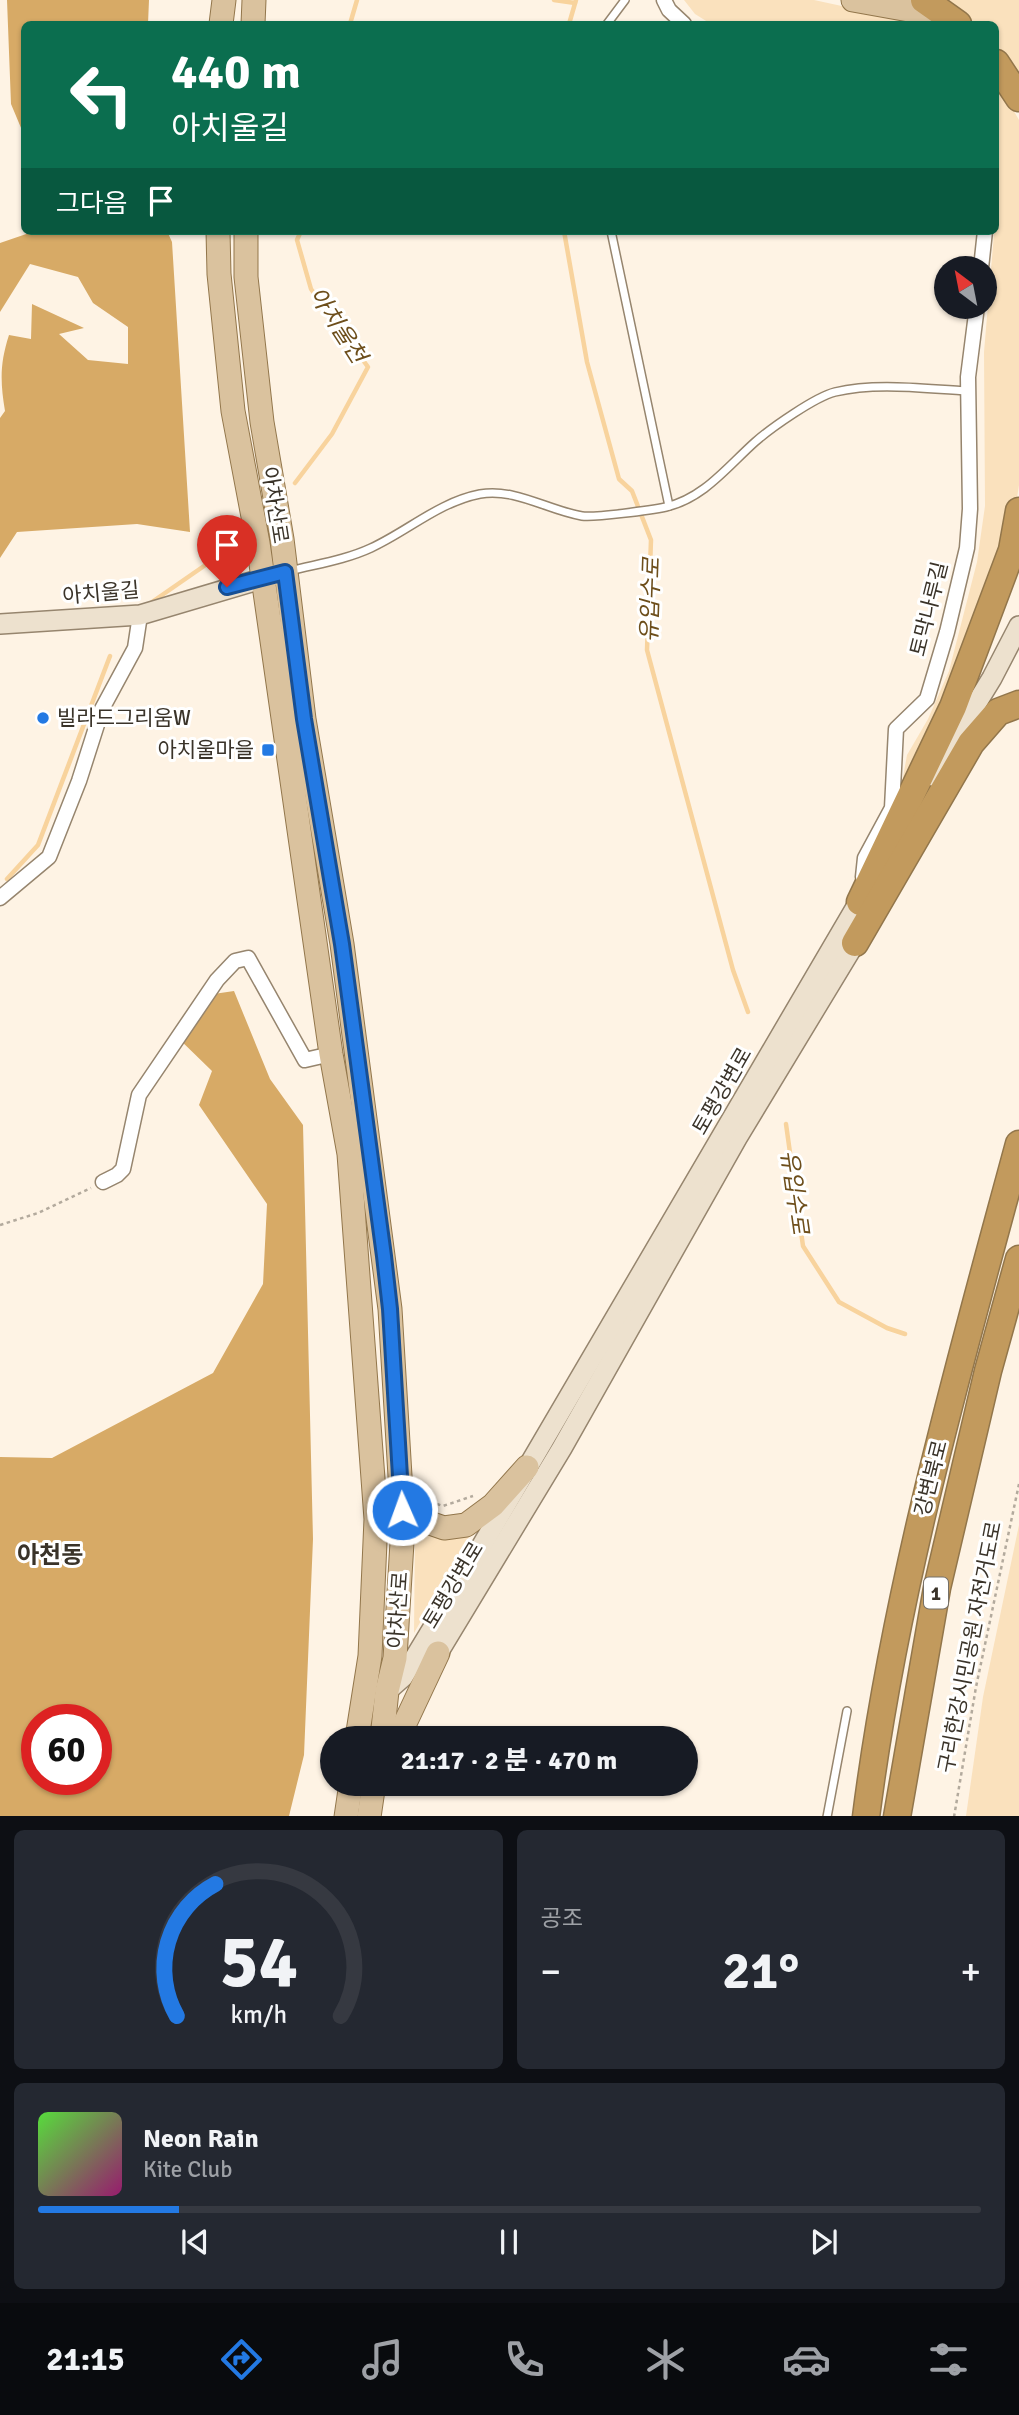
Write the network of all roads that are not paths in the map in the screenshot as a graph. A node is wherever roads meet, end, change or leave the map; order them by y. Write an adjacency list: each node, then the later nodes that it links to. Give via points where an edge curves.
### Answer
1 (224, 0): 7 (main road)
2 (254, 0): 8 (main road)
3 (625, 0): 9 (lane)
4 (664, 0): 10 (street)
5 (853, 0): 11 (main road)
6 (924, 0): 12 (highway)
7 (221, 21)
8 (253, 21)
9 (609, 21)
10 (681, 21)
11 (947, 21)
12 (952, 21)
13 (999, 68): 14 (highway)
14 (1019, 98)
15 (218, 235): 25 (main road, 아차산로, via 233,411)
16 (246, 235): 24 (main road, 아차산로, via 261,422)
17 (612, 235): 22 (lane)
18 (985, 235): 19 (street)
19 (982, 256)
20 (975, 319): 21 (street, 토막나루길)
21 (969, 391): 22 (lane, via 889,387 834,392 755,441 705,489); 31 (street, 토막나루길, via 967,548 927,699 896,729 892,808 866,858)
22 (666, 507): 24 (lane, via 585,517 517,495 482,494 453,501 371,548)
23 (1019, 511): 31 (highway, via 1012,550 953,707)
24 (285, 572): 25 (street, 아치울길); 38 (main road, 아차산로, via 373,1165 390,1309)
25 (263, 578): 26 (street, 아치울길); 33 (main road, 아차산로)
26 (140, 615): 27 (street, 아치울길); 30 (street, via 135,649 102,709 49,857)
27 (0, 624)
28 (1019, 626): 31 (street, 토평강변로)
29 (1019, 704): 32 (highway, via 998,712 971,743)
30 (0, 898)
31 (860, 902): 32 (street); 37 (street, 토평강변로)
32 (855, 943): 39 (street, 토평강변로)
33 (331, 1054): 35 (street, via 305,1060 248,958 235,961 217,979 139,1095 123,1169); 40 (main road, 아차산로, via 349,1154 376,1507 370,1656)
34 (1019, 1144): 50 (highway, 강변북로 / 1, via 906,1581)
35 (103, 1182)
36 (1019, 1259): 51 (highway, 강변북로 / 1, via 937,1588)
37 (527, 1467): 38 (main road, via 493,1505 466,1525 444,1528 424,1521); 40 (street, 토평강변로, via 403,1676)
38 (402, 1493): 40 (main road, 아차산로, via 395,1658)
39 (438, 1653): 40 (street, 토평강변로, via 409,1686); 44 (main road)
40 (376, 1690): 42 (main road, 아차산로); 43 (main road, 아차산로)
41 (847, 1711): 49 (lane)
42 (362, 1726)
43 (380, 1726)
44 (404, 1726)
45 (349, 1796): 47 (main road)
46 (372, 1796): 48 (main road)
47 (346, 1816)
48 (369, 1816)
49 (827, 1816)
50 (866, 1816)
51 (897, 1816)

